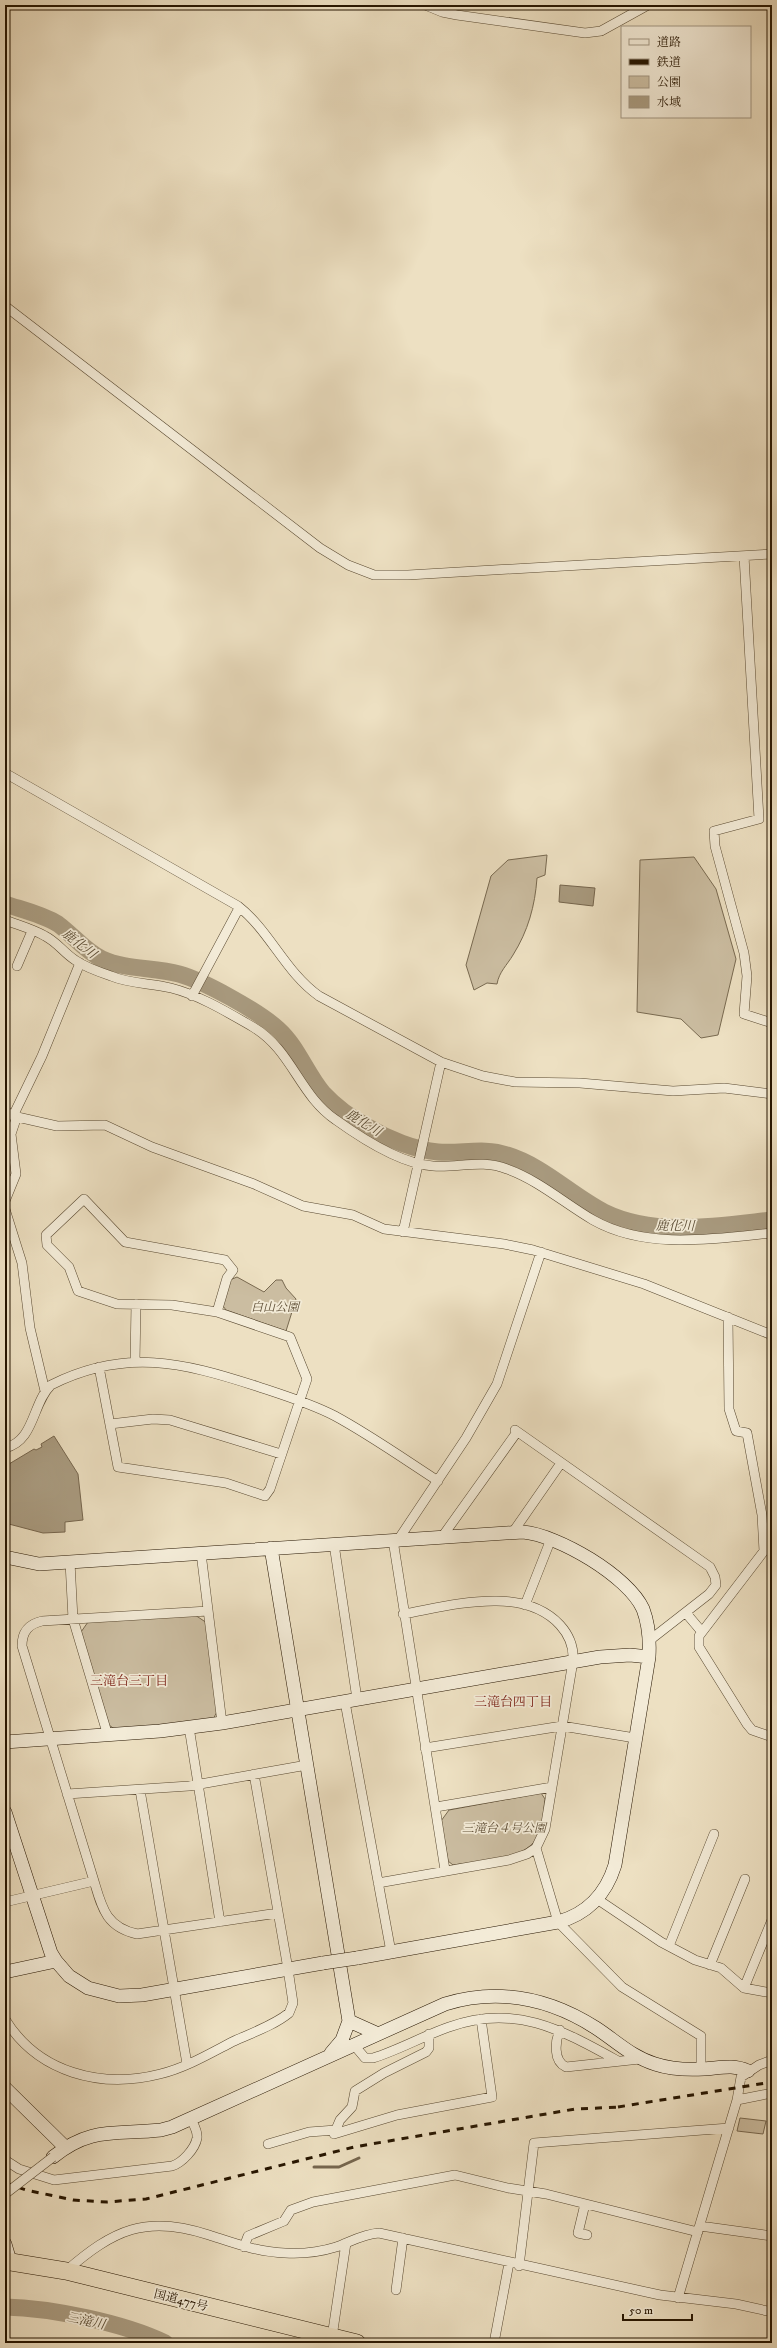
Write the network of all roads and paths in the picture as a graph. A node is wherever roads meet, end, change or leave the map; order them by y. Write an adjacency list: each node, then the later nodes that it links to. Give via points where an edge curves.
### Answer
1 (425, 5): 2 (street, via 457,16 585,33 601,31)
2 (648, 5)
3 (770, 5): 4 (street)
4 (772, 8)
5 (5, 306): 7 (street, via 320,548 348,565 374,575)
6 (772, 554): 7 (street)
7 (744, 556): 15 (street, via 759,819 714,831 715,846 744,953 747,976 744,1014)
8 (5, 773): 9 (street)
9 (239, 908): 14 (street); 16 (street, via 306,987)
10 (5, 920): 11 (street)
11 (32, 931): 12 (street, via 54,941); 13 (street)
12 (80, 963): 14 (street, via 126,982 171,988); 19 (street)
13 (17, 966)
14 (192, 994): 20 (street, via 269,1037 283,1052 314,1100 334,1119 357,1134)
15 (772, 1023)
16 (441, 1062): 17 (street, via 483,1076 514,1082 580,1083 673,1091 734,1088); 20 (street)
17 (772, 1094)
18 (5, 1111): 19 (street)
19 (15, 1116): 21 (street, via 11,1134 16,1174); 23 (street, via 57,1126 104,1125 152,1147 254,1184 303,1206 353,1215 380,1228)
20 (418, 1164): 23 (street); 24 (street, via 444,1167 485,1164 506,1168 546,1189 594,1220 614,1229 656,1239)
21 (5, 1201)
22 (5, 1209): 32 (street, via 22,1263 29,1321)
23 (403, 1232): 25 (street, via 504,1244)
24 (772, 1233)
25 (541, 1252): 28 (street, via 644,1284); 38 (street, via 497,1384 485,1409)
26 (136, 1304): 27 (street, via 172,1305); 27 (street, via 117,1304 78,1291 69,1266 47,1245 46,1235 84,1199 125,1242 225,1260 233,1270 227,1278); 30 (street)
27 (216, 1312): 33 (street, via 290,1337 307,1379)
28 (728, 1317): 29 (street); 53 (street, via 730,1409 736,1430 747,1433 762,1515 764,1551)
29 (772, 1335)
30 (135, 1362): 31 (street); 33 (street, via 192,1366)
31 (99, 1367): 32 (street, via 65,1378); 34 (street)
32 (45, 1391): 35 (street, via 26,1434)
33 (299, 1400): 36 (street); 38 (street, via 348,1424)
34 (110, 1424): 36 (street, via 153,1419 170,1420); 36 (street, via 118,1467 226,1483 265,1496 270,1489)
35 (5, 1448)
36 (281, 1454)
37 (561, 1463): 39 (street); 40 (street, via 516,1431); 50 (street, via 710,1567 715,1577 714,1590)
38 (438, 1481): 42 (street)
39 (513, 1532): 40 (street); 41 (street, via 535,1534)
40 (442, 1537): 42 (street)
41 (551, 1539): 48 (street); 54 (street, via 615,1576 628,1588 642,1608)
42 (395, 1540): 43 (street); 51 (street)
43 (334, 1544): 44 (street); 58 (street)
44 (271, 1548): 45 (street); 59 (street)
45 (201, 1553): 47 (street); 49 (street)
46 (5, 1557): 47 (street, via 39,1564)
47 (70, 1562): 52 (street)
48 (525, 1606): 51 (street, via 503,1601 488,1601); 56 (street, via 554,1619 569,1636 574,1651)
49 (208, 1611): 52 (street); 60 (street)
50 (686, 1613): 53 (street); 54 (street)
51 (403, 1614): 57 (street)
52 (73, 1619): 63 (street); 66 (street, via 35,1623 25,1630 22,1638 25,1659)
53 (702, 1632): 64 (street, via 699,1636 700,1647 746,1724 757,1732)
54 (650, 1640): 55 (street)
55 (649, 1657): 56 (street, via 623,1656); 65 (street)
56 (573, 1661): 57 (street); 61 (street)
57 (415, 1689): 58 (street); 68 (street)
58 (351, 1701): 59 (street); 82 (street)
59 (297, 1709): 60 (street); 69 (street)
60 (222, 1723): 62 (street)
61 (562, 1726): 65 (street); 68 (street); 72 (street)
62 (189, 1728): 63 (street); 71 (street)
63 (108, 1736): 66 (street)
64 (772, 1737)
65 (636, 1738): 84 (street, via 615,1865 609,1883)
66 (50, 1739): 67 (street); 74 (street)
67 (5, 1742)
68 (425, 1748): 75 (street)
69 (307, 1765): 70 (street); 101 (street)
70 (254, 1774): 71 (street); 86 (street)
71 (197, 1784): 73 (street); 88 (street)
72 (552, 1787): 75 (street); 78 (street, via 545,1829)
73 (140, 1790): 74 (street); 90 (street)
74 (67, 1794): 81 (street)
75 (436, 1807): 79 (street)
76 (5, 1812): 83 (street)
77 (714, 1834): 91 (street)
78 (536, 1848): 79 (street, via 513,1859); 89 (street)
79 (445, 1870): 82 (street)
80 (745, 1879): 94 (street)
81 (94, 1881): 83 (street); 90 (street, via 110,1922 137,1934)
82 (378, 1883): 92 (street)
83 (32, 1896): 85 (street); 93 (street)
84 (597, 1899): 89 (street, via 582,1912); 91 (street)
85 (5, 1902)
86 (278, 1913): 88 (street); 95 (street)
87 (772, 1920): 97 (street)
88 (220, 1922): 90 (street)
89 (558, 1922): 92 (street); 112 (street, via 622,1987 700,2036)
90 (164, 1931): 98 (street)
91 (669, 1946): 94 (street)
92 (391, 1952): 95 (street, bridge)
93 (56, 1961): 96 (street); 98 (street, via 78,1983 108,1995 136,1996)
94 (710, 1965): 97 (street, via 721,1968)
95 (288, 1969): 98 (street); 111 (street, via 293,2004 289,2013)
96 (5, 1972)
97 (744, 1988): 99 (street)
98 (174, 1989): 111 (street)
99 (772, 1993)
100 (481, 2019): 103 (street, via 509,2017 534,2021); 105 (street, via 470,2020); 119 (street, via 492,2097 397,2115 334,2134)
101 (349, 2021): 104 (street); 107 (street, via 342,2040)
102 (6, 2025): 111 (street, via 48,2062 69,2073 82,2076 144,2078)
103 (560, 2030): 110 (street); 110 (street, via 556,2043 559,2060 563,2066)
104 (378, 2034): 106 (street); 108 (street, via 463,1998 513,1996 568,2012)
105 (428, 2034): 106 (street, via 369,2058 361,2055); 119 (street, via 429,2048 426,2052 355,2091 352,2107 340,2120)
106 (354, 2045): 107 (street)
107 (327, 2057): 117 (street)
108 (640, 2059): 110 (street); 112 (street, via 667,2067)
109 (772, 2060): 113 (street)
110 (618, 2061)
111 (187, 2064)
112 (701, 2069): 113 (street, via 737,2066)
113 (748, 2071): 116 (street, via 741,2077)
114 (5, 2088): 121 (street)
115 (772, 2093): 116 (street)
116 (737, 2100): 118 (street)
117 (191, 2119): 121 (street, via 160,2130 89,2135); 123 (street, via 197,2139 181,2162 172,2166 54,2180 19,2169)
118 (729, 2128): 124 (street, via 534,2143); 127 (street)
119 (336, 2130): 120 (street, via 309,2132)
120 (268, 2144)
121 (65, 2147): 122 (street)
122 (52, 2157): 125 (street, bridge)
123 (5, 2160)
124 (529, 2190): 126 (street); 133 (street, via 508,2188 455,2175 401,2184 313,2202 291,2210 284,2221 248,2236); 136 (street)
125 (5, 2194)
126 (585, 2204): 127 (street); 128 (street, via 578,2233)
127 (699, 2229): 129 (street); 139 (street)
128 (587, 2235)
129 (772, 2236)
130 (403, 2238): 131 (street, via 388,2234 369,2234); 135 (street); 138 (street)
131 (346, 2243): 133 (street, via 300,2253); 141 (street)
132 (5, 2244): 134 (street)
133 (244, 2247): 137 (street, via 197,2232 163,2226 143,2226 122,2232 98,2244)
134 (7, 2261): 137 (highway, 国道477号)
135 (509, 2263): 136 (street); 143 (street)
136 (519, 2266): 139 (street)
137 (66, 2271): 141 (highway, 国道477号)
138 (396, 2290)
139 (678, 2298): 140 (street, via 736,2304)
140 (772, 2312)
141 (332, 2337): 142 (highway, 国道477号)
142 (357, 2343)
143 (494, 2343)

